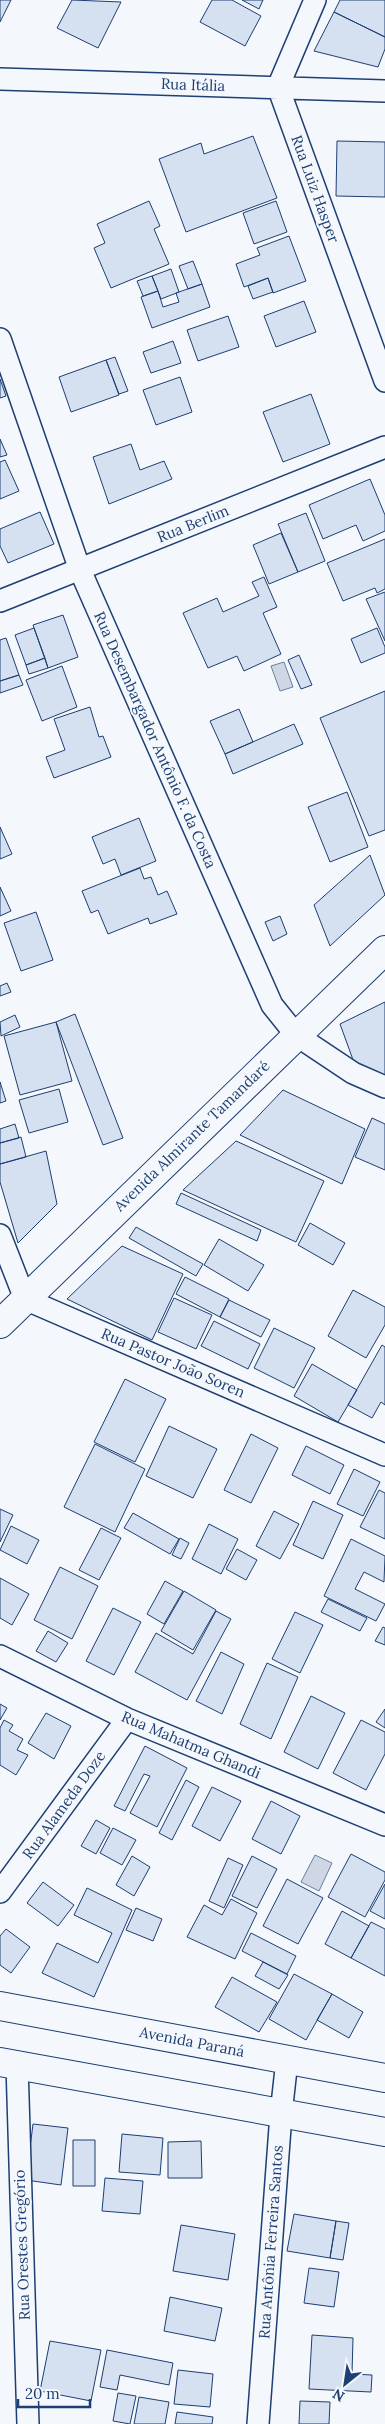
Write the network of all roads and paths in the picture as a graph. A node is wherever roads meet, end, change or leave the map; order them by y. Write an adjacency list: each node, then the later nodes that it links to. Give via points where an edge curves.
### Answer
1 (314, 0): 3 (street)
2 (0, 79): 3 (street, Rua Itália)
3 (278, 87): 4 (street, Rua Itália); 6 (street, Rua Luiz Hasper)
4 (385, 91)
5 (0, 339): 8 (street, Rua Desembargador Antônio F. da Costa)
6 (385, 381)
7 (385, 447): 8 (street, Rua Berlim)
8 (80, 570): 9 (street, Rua Berlim); 11 (street, Rua Desembargador Antônio F. da Costa, via 272,1005)
9 (0, 600)
10 (385, 950): 11 (main road, Avenida Almirante Tamandaré)
11 (296, 1035): 12 (street, Rua Desembargador Antônio F. da Costa, via 353,1073); 14 (main road, Avenida Almirante Tamandaré)
12 (385, 1087)
13 (0, 1235): 14 (street)
14 (25, 1300): 15 (main road, Avenida Almirante Tamandaré); 16 (street, Rua Pastor João Soren)
15 (0, 1324)
16 (385, 1455)
17 (0, 1656): 18 (street, Rua Mahatma Ghandi)
18 (127, 1719): 19 (street, Rua Mahatma Ghandi); 20 (street, Rua Alameda Doze)
19 (385, 1825)
20 (0, 1892)
21 (0, 2006): 22 (main road, Avenida Paraná)
22 (287, 2060): 24 (main road, Avenida Paraná); 25 (street, Rua Antônia Ferreira Santos)
23 (8, 2063): 25 (main road); 27 (street, Rua Orestes Gregório)
24 (385, 2078)
25 (281, 2114): 26 (main road); 28 (street, Rua Antônia Ferreira Santos)
26 (385, 2132)
27 (28, 2424)
28 (258, 2424)

